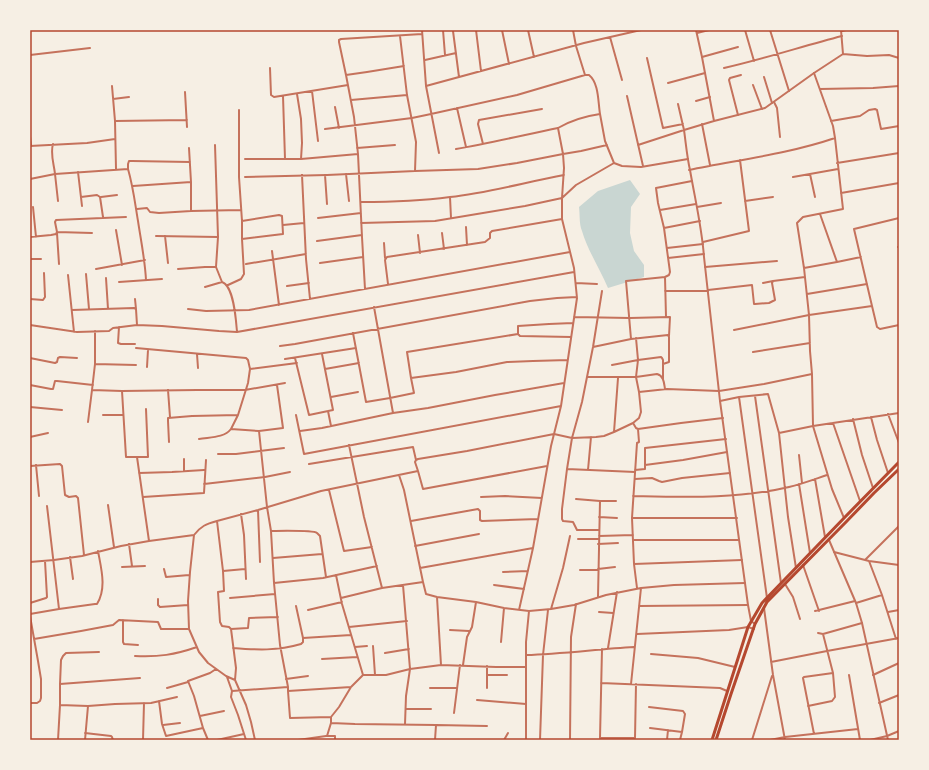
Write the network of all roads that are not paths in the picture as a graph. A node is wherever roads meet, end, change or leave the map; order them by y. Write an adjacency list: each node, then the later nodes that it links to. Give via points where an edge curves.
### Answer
1 (422, 30): 16 (street)
2 (443, 30): 26 (street)
3 (476, 30): 38 (street)
4 (502, 30): 34 (street)
5 (528, 30): 28 (street)
6 (573, 30): 20 (street)
7 (640, 30): 19 (street)
8 (696, 30): 15 (street)
9 (710, 30): 15 (street)
10 (745, 30): 33 (street)
11 (770, 30): 24 (street)
12 (842, 30): 13 (street); 18 (street)
13 (846, 30)
14 (453, 31): 23 (street)
15 (697, 33): 29 (street)
16 (422, 34): 17 (street); 32 (street)
17 (400, 36): 35 (street); 41 (street, via 340,39)
18 (842, 36): 24 (street); 25 (street)
19 (610, 37): 20 (street); 46 (street)
20 (576, 46): 28 (street); 42 (street)
21 (738, 47): 29 (street)
22 (90, 48): 27 (street)
23 (456, 53): 26 (street); 44 (street)
24 (777, 54): 33 (street); 55 (street)
25 (843, 54): 31 (street, via 889,55); 40 (street)
26 (445, 55): 32 (street)
27 (30, 56)
28 (534, 57): 34 (street)
29 (702, 57): 39 (street)
30 (647, 58): 81 (street, via 663,128)
31 (899, 58)
32 (425, 60): 51 (street)
33 (754, 61): 37 (street)
34 (509, 64): 38 (street)
35 (404, 66): 41 (street); 58 (street)
36 (270, 68): 59 (street, via 271,95)
37 (724, 68)
38 (481, 71): 44 (street)
39 (705, 73): 47 (street); 62 (street)
40 (814, 73): 53 (street); 55 (street)
41 (346, 75): 48 (street)
42 (585, 75): 69 (street, via 512,96); 74 (street, via 594,80)
43 (741, 75): 75 (street, via 729,80)
44 (459, 77): 51 (street)
45 (764, 77): 66 (street)
46 (622, 80)
47 (668, 83)
48 (348, 85): 54 (street); 64 (street)
49 (753, 85): 71 (street)
50 (112, 86): 63 (street)
51 (426, 86): 73 (street)
52 (899, 86): 53 (street)
53 (820, 89): 80 (street)
54 (312, 91): 57 (street); 94 (street)
55 (789, 91): 66 (street)
56 (185, 92): 77 (street)
57 (297, 94): 59 (street); 112 (street, via 301,119)
58 (407, 95): 64 (street); 76 (street)
59 (283, 96): 111 (street)
60 (627, 96): 100 (street)
61 (129, 97): 63 (street)
62 (710, 97): 65 (street); 79 (street)
63 (113, 99): 78 (street)
64 (351, 100): 83 (street)
65 (696, 101)
66 (773, 102): 71 (street); 91 (street, via 777,108)
67 (678, 104): 81 (street)
68 (335, 107): 86 (street)
69 (457, 108): 73 (street); 102 (street)
70 (542, 109): 96 (street, via 479,120)
71 (762, 109): 75 (street)
72 (239, 110): 158 (street)
73 (431, 114): 76 (street); 107 (street)
74 (600, 114): 87 (street); 99 (street)
75 (738, 115): 79 (street)
76 (412, 118): 83 (street); 124 (street, via 416,142)
77 (187, 120): 78 (street); 85 (street)
78 (115, 121): 93 (street)
79 (714, 121): 82 (street)
80 (831, 122): 84 (street, via 860,116 875,109 881,129); 92 (street)
81 (683, 124): 89 (street)
82 (702, 124): 89 (street); 119 (street)
83 (355, 126): 86 (street); 104 (street)
84 (899, 126)
85 (187, 127)
86 (338, 128): 88 (street)
87 (558, 128): 96 (street); 109 (street)
88 (325, 129)
89 (684, 130): 100 (street); 113 (street)
90 (30, 136): 101 (street)
91 (780, 137)
92 (835, 138): 114 (street); 117 (street)
93 (115, 139): 95 (street); 122 (street)
94 (318, 140)
95 (53, 144): 101 (street); 127 (street)
96 (483, 144): 102 (street)
97 (215, 145): 161 (street)
98 (395, 145): 104 (street)
99 (607, 145): 109 (street); 116 (street)
100 (638, 145): 118 (street)
101 (31, 146)
102 (466, 147): 105 (street)
103 (189, 148): 115 (street)
104 (357, 148): 108 (street)
105 (456, 149)
106 (899, 152): 117 (street)
107 (439, 153)
108 (358, 154): 112 (street); 126 (street)
109 (563, 154): 124 (street, via 478,169); 132 (street)
110 (245, 159): 111 (street)
111 (285, 159): 112 (street)
112 (301, 159)
113 (688, 159): 118 (street); 123 (street)
114 (740, 160): 119 (street); 150 (street)
115 (190, 162): 120 (street, via 132,161 129,162); 137 (street)
116 (614, 163): 118 (street, via 622,166); 147 (street, via 576,185)
117 (837, 163): 121 (street)
118 (643, 166)
119 (710, 166): 123 (street)
120 (128, 168): 122 (street); 139 (street)
121 (838, 169): 129 (street); 140 (street)
122 (116, 170): 125 (street)
123 (689, 170): 136 (street)
124 (415, 171): 126 (street)
125 (78, 172): 127 (street); 142 (street)
126 (360, 173): 128 (street); 151 (street)
127 (55, 174): 135 (street); 148 (street)
128 (346, 174): 131 (street); 149 (street)
129 (810, 174): 134 (street); 146 (street)
130 (302, 175): 131 (street); 133 (street); 172 (street)
131 (325, 175): 153 (street)
132 (564, 175): 144 (street); 147 (street)
133 (245, 177)
134 (793, 177)
135 (30, 179)
136 (692, 181): 155 (street); 159 (street, via 656,187)
137 (191, 182): 139 (street); 160 (street)
138 (899, 183): 140 (street)
139 (132, 186): 157 (street)
140 (841, 193): 163 (street, via 843,209)
141 (117, 195): 143 (street)
142 (81, 197): 143 (street); 154 (street)
143 (101, 197): 165 (street)
144 (450, 197): 151 (street, via 398,202); 167 (street)
145 (772, 197): 150 (street)
146 (815, 197)
147 (562, 198): 167 (street); 169 (street)
148 (58, 201)
149 (349, 201)
150 (745, 201): 191 (street, via 749,231)
151 (361, 202): 162 (street)
152 (721, 203): 155 (street)
153 (327, 204)
154 (82, 206)
155 (697, 206): 159 (street); 171 (street)
156 (33, 207): 183 (street)
157 (137, 209): 160 (street, via 147,208 153,212); 207 (street)
158 (241, 210): 161 (street); 170 (street)
159 (660, 210): 176 (street)
160 (191, 211): 161 (street)
161 (217, 211): 187 (street)
162 (361, 213): 166 (street); 173 (street)
163 (820, 214): 209 (street); 217 (street, via 803,217 797,223)
164 (126, 216): 165 (street)
165 (103, 217): 178 (street, via 56,220)
166 (318, 218)
167 (451, 218): 173 (street, via 435,221)
168 (899, 218): 201 (street, via 854,229)
169 (562, 219): 192 (street, via 492,230 488,241); 196 (street)
170 (242, 221): 174 (street, via 279,215 282,216); 188 (street)
171 (700, 221): 176 (street); 191 (street)
172 (304, 223): 174 (street); 198 (street)
173 (361, 223): 181 (street)
174 (283, 225): 188 (street, via 283,234)
175 (466, 227): 192 (street)
176 (664, 228): 193 (street)
177 (116, 230): 214 (street)
178 (57, 232): 179 (street); 183 (street); 212 (street)
179 (92, 232)
180 (442, 233): 194 (street)
181 (362, 235): 189 (street); 200 (street)
182 (418, 235): 197 (street)
183 (36, 236): 186 (street)
184 (156, 236): 185 (street)
185 (165, 236): 187 (street); 210 (street)
186 (30, 237)
187 (218, 237): 216 (street)
188 (242, 239): 238 (street, via 244,274)
189 (316, 241)
190 (384, 243): 202 (street)
191 (703, 243): 193 (street); 199 (street)
192 (467, 245): 194 (street)
193 (667, 248): 203 (street)
194 (444, 249): 197 (street)
195 (272, 251): 206 (street)
196 (570, 252): 220 (street); 235 (street)
197 (420, 253): 202 (street)
198 (306, 254): 206 (street); 232 (street)
199 (704, 254): 203 (street); 215 (street)
200 (363, 257): 211 (street); 241 (street)
201 (861, 257): 209 (street); 237 (street)
202 (386, 258): 235 (street)
203 (668, 258): 225 (street, via 670,273)
204 (30, 259): 205 (street)
205 (41, 259)
206 (274, 259): 213 (street); 250 (street)
207 (145, 260): 214 (street); 228 (street)
208 (777, 261): 215 (street)
209 (837, 262): 217 (street)
210 (168, 263)
211 (320, 263)
212 (59, 264)
213 (246, 264)
214 (122, 265): 218 (street)
215 (705, 267): 244 (street)
216 (216, 268): 219 (street); 231 (street)
217 (804, 268): 224 (street)
218 (96, 269)
219 (178, 269)
220 (574, 272): 233 (street); 252 (street)
221 (44, 273): 247 (street, via 44,299)
222 (86, 274): 257 (street)
223 (68, 275): 256 (street)
224 (805, 276): 229 (street); 245 (street)
225 (665, 277): 243 (street); 263 (street, via 626,281)
226 (106, 278): 253 (street)
227 (162, 279): 228 (street)
228 (146, 280): 230 (street)
229 (773, 281): 234 (street); 244 (street, via 775,300 769,302 755,304 752,285)
230 (119, 282)
231 (222, 282): 238 (street); 240 (street)
232 (309, 283): 239 (street); 249 (street)
233 (576, 283): 236 (street); 246 (street)
234 (762, 283)
235 (388, 284): 241 (street)
236 (597, 284)
237 (867, 284): 245 (street); 251 (street)
238 (227, 285): 258 (street)
239 (287, 286)
240 (206, 287)
241 (365, 289): 249 (street)
242 (602, 291): 262 (street)
243 (665, 291): 244 (street); 261 (street)
244 (708, 291): 322 (street)
245 (807, 294): 259 (street)
246 (576, 296): 260 (street); 269 (street)
247 (30, 299)
248 (135, 299): 254 (street)
249 (310, 299): 250 (street)
250 (279, 305): 258 (street)
251 (872, 306): 259 (street); 267 (street, via 878,328)
252 (374, 307): 269 (street); 273 (street)
253 (108, 309): 254 (street); 257 (street)
254 (136, 309): 266 (street)
255 (188, 309): 258 (street)
256 (72, 310): 257 (street); 272 (street)
257 (89, 310)
258 (234, 311): 273 (street)
259 (809, 315): 270 (street); 280 (street)
260 (574, 317): 262 (street); 264 (street)
261 (666, 317): 263 (street); 276 (street, via 670,317)
262 (598, 318): 263 (street); 283 (street)
263 (630, 318): 279 (street)
264 (573, 323): 275 (street, via 518,326); 277 (street)
265 (30, 325): 272 (street)
266 (137, 325): 268 (street); 273 (street)
267 (899, 325)
268 (119, 327): 271 (street, via 109,331); 281 (street, via 118,343)
269 (379, 329): 274 (street); 328 (street)
270 (734, 330)
271 (95, 331): 272 (street); 298 (street)
272 (74, 332)
273 (237, 332)
274 (353, 334): 282 (street); 285 (street)
275 (518, 334): 277 (street); 310 (street, via 407,352)
276 (669, 336): 278 (street); 299 (street, via 670,362)
277 (572, 337): 294 (street)
278 (636, 338): 279 (street); 295 (street)
279 (631, 339): 283 (street)
280 (810, 343): 287 (street); 306 (street)
281 (135, 344)
282 (280, 346)
283 (593, 347): 307 (street)
284 (136, 348): 286 (street)
285 (356, 348): 289 (street); 297 (street)
286 (148, 350): 288 (street); 302 (street)
287 (752, 352)
288 (197, 354): 303 (street); 304 (street, via 246,358)
289 (322, 354): 292 (street); 305 (street)
290 (30, 358): 291 (street, via 56,363 60,357)
291 (77, 358)
292 (295, 358): 293 (street); 296 (street)
293 (285, 359)
294 (568, 360): 310 (street, via 498,363); 313 (street)
295 (638, 360): 299 (street, via 661,357); 301 (street); 309 (street)
296 (296, 363): 304 (street); 334 (street, via 310,415)
297 (358, 363): 305 (street); 328 (street, via 366,402)
298 (95, 364): 300 (street); 315 (street)
299 (663, 364): 311 (street)
300 (136, 365)
301 (612, 365)
302 (147, 367)
303 (198, 368)
304 (250, 369): 320 (street)
305 (325, 369): 326 (street)
306 (812, 374): 322 (street); 350 (street)
307 (587, 377): 308 (street); 361 (street)
308 (618, 377): 309 (street); 355 (street)
309 (636, 377): 311 (street, via 657,374); 324 (street)
310 (411, 378): 328 (street, via 414,393)
311 (663, 379): 317 (street)
312 (285, 383): 316 (street)
313 (564, 383): 330 (street); 335 (street)
314 (30, 385): 315 (street, via 51,390 57,380)
315 (93, 385): 318 (street)
316 (277, 385): 320 (street); 353 (street, via 282,428)
317 (665, 389): 322 (street); 324 (street)
318 (92, 390): 321 (street); 346 (street)
319 (168, 390): 320 (street); 321 (street); 342 (street)
320 (245, 390): 341 (street)
321 (122, 391): 340 (street)
322 (719, 391): 329 (street)
323 (358, 392): 326 (street)
324 (640, 392): 348 (street, via 641,414)
325 (755, 396): 327 (street); 357 (street, via 768,394); 405 (street)
326 (331, 397): 334 (street, via 333,410)
327 (740, 397): 329 (street); 406 (street)
328 (390, 398): 335 (street)
329 (720, 401): 344 (street)
330 (561, 406): 358 (street); 366 (street)
331 (30, 407): 333 (street)
332 (146, 409): 372 (street, via 148,457)
333 (62, 410)
334 (328, 411): 349 (street)
335 (392, 413): 349 (street)
336 (899, 413): 338 (street)
337 (296, 414): 354 (street)
338 (888, 414): 343 (street); 365 (street)
339 (103, 415): 340 (street)
340 (123, 415): 372 (street, via 126,457)
341 (238, 415): 342 (street); 351 (street)
342 (170, 417): 364 (street)
343 (871, 417): 345 (street); 393 (street)
344 (723, 418): 352 (street); 363 (street)
345 (853, 419): 347 (street); 403 (street)
346 (88, 422)
347 (833, 422): 350 (street); 416 (street)
348 (633, 423): 352 (street); 355 (street)
349 (331, 426): 354 (street)
350 (813, 426): 357 (street); 395 (street)
351 (231, 429): 353 (street); 362 (street, via 222,436)
352 (638, 429): 389 (street)
353 (259, 431): 368 (street)
354 (300, 431): 366 (street, via 304,454)
355 (614, 432): 360 (street)
356 (48, 433): 359 (street)
357 (778, 433): 402 (street)
358 (554, 434): 361 (street); 376 (street); 382 (street)
359 (30, 437)
360 (591, 437): 361 (street); 386 (street)
361 (572, 438): 383 (street)
362 (199, 439)
363 (726, 439): 369 (street); 380 (street, via 645,448)
364 (169, 442)
365 (899, 443)
366 (349, 445): 373 (street)
367 (284, 448): 368 (street)
368 (262, 451): 370 (street); 396 (street)
369 (727, 452): 380 (street); 392 (street)
370 (218, 454)
371 (799, 455): 401 (street)
372 (137, 457): 391 (street)
373 (351, 457): 376 (street, via 413,447); 378 (street); 400 (street)
374 (184, 459): 387 (street)
375 (206, 460): 385 (street)
376 (416, 460): 388 (street)
377 (899, 462): 393 (main road)
378 (309, 464)
379 (36, 465): 381 (street); 408 (street); 456 (street, via 62,466 65,495 78,498)
380 (645, 465): 389 (street, via 644,470)
381 (30, 466)
382 (547, 466): 388 (street, via 423,489); 412 (street)
383 (567, 469): 386 (street); 432 (street, via 562,520 572,522 577,530)
384 (899, 469): 430 (main road)
385 (204, 470): 387 (street); 399 (street)
386 (588, 470): 389 (street)
387 (184, 471): 391 (street)
388 (418, 471): 394 (street)
389 (635, 471): 397 (street)
390 (290, 472): 396 (street)
391 (139, 473): 410 (street)
392 (730, 473): 397 (street, via 662,482 652,478); 407 (street)
393 (888, 473): 403 (main road)
394 (399, 475): 400 (street); 429 (street)
395 (827, 475): 398 (street); 422 (street)
396 (265, 477): 399 (street); 419 (street)
397 (635, 478): 409 (street)
398 (815, 479): 401 (street); 438 (street)
399 (204, 484): 410 (street, via 204,492)
400 (356, 484): 404 (street); 450 (street)
401 (800, 484): 402 (street); 455 (street)
402 (786, 488): 405 (street); 474 (street)
403 (873, 488): 416 (main road)
404 (330, 490): 419 (street); 450 (street, via 344,551)
405 (769, 490): 406 (street); 491 (street)
406 (753, 493): 407 (street); 505 (street)
407 (733, 495): 409 (street); 426 (street)
408 (39, 496)
409 (633, 496): 425 (street)
410 (143, 497): 441 (street)
411 (481, 497): 412 (street)
412 (542, 498): 427 (street)
413 (576, 499): 414 (street)
414 (600, 501): 415 (street); 423 (street)
415 (616, 501)
416 (860, 502): 422 (main road)
417 (108, 505): 449 (street)
418 (47, 506): 460 (street)
419 (267, 507): 420 (street); 433 (street)
420 (258, 510): 421 (street); 464 (street)
421 (241, 514): 428 (street); 476 (street)
422 (845, 516): 430 (street); 438 (main road)
423 (599, 517): 424 (street); 432 (street)
424 (617, 518)
425 (632, 518): 426 (street); 436 (street)
426 (736, 518): 443 (street)
427 (538, 519): 429 (street, via 482,521 478,509); 451 (street)
428 (217, 521): 435 (street, via 203,525); 480 (street)
429 (411, 521): 448 (street)
430 (846, 522): 444 (main road)
431 (899, 526): 462 (street)
432 (599, 530): 439 (street)
433 (271, 531): 454 (street, via 317,532 320,536); 458 (street)
434 (479, 534): 448 (street)
435 (194, 535): 441 (street); 483 (street)
436 (632, 535): 439 (street); 442 (street)
437 (570, 536): 520 (street)
438 (825, 537): 455 (main road)
439 (598, 538): 440 (street); 447 (street)
440 (578, 539)
441 (149, 540): 446 (street)
442 (633, 540): 443 (street); 465 (street)
443 (739, 540): 461 (street)
444 (829, 540): 453 (street); 466 (main road)
445 (618, 543): 447 (street)
446 (128, 544): 449 (street); 468 (street)
447 (598, 544): 479 (street)
448 (415, 546): 473 (street)
449 (114, 547): 452 (street)
450 (372, 547): 470 (street)
451 (533, 548): 473 (street); 481 (street)
452 (98, 551): 456 (street); 518 (street, via 103,584 99,602)
453 (834, 552): 462 (street); 509 (street)
454 (322, 554): 458 (street); 485 (street)
455 (810, 554): 474 (main road)
456 (84, 555): 457 (street)
457 (70, 557): 460 (street); 486 (street)
458 (273, 558): 489 (street)
459 (45, 560): 460 (street); 463 (street); 510 (street, via 47,597)
460 (54, 560): 518 (street)
461 (742, 560): 465 (street); 490 (street)
462 (867, 560): 467 (street); 500 (street)
463 (30, 562)
464 (260, 562)
465 (634, 564): 495 (street)
466 (803, 565): 491 (main road); 523 (street)
467 (898, 565): 477 (street)
468 (132, 566): 469 (street); 471 (street)
469 (145, 566)
470 (377, 566): 484 (street); 494 (street)
471 (122, 567)
472 (615, 567): 479 (street)
473 (420, 568): 488 (street)
474 (796, 568): 491 (main road)
475 (164, 569): 483 (street, via 166,577)
476 (246, 569): 480 (street); 487 (street)
477 (899, 569)
478 (580, 570): 479 (street)
479 (598, 570): 502 (street)
480 (223, 571): 542 (street, via 224,591 218,592 220,622 222,626)
481 (528, 571): 482 (street); 497 (street)
482 (503, 572)
483 (190, 575): 512 (street)
484 (336, 575): 485 (street); 504 (street)
485 (326, 577): 489 (street)
486 (73, 579)
487 (246, 579)
488 (423, 582): 492 (street); 501 (street, via 426,593)
489 (274, 583): 499 (street)
490 (745, 583): 496 (street); 513 (street)
491 (783, 583): 505 (main road); 516 (main road); 532 (street, via 793,597)
492 (403, 585): 494 (street); 534 (street)
493 (494, 585): 497 (street)
494 (382, 588): 504 (street)
495 (637, 588): 496 (street); 498 (street)
496 (641, 588): 515 (street)
497 (524, 589): 522 (street)
498 (617, 592): 502 (street); 529 (street)
499 (275, 594): 503 (street); 531 (street)
500 (882, 595): 509 (street); 528 (street)
501 (437, 597): 508 (street); 578 (street)
502 (598, 597): 511 (street)
503 (230, 598)
504 (341, 598): 507 (street)
505 (767, 598): 535 (main road)
506 (158, 599): 512 (street, via 160,607)
507 (342, 602): 521 (street); 539 (street)
508 (476, 602): 517 (street); 545 (street)
509 (856, 602): 523 (street); 536 (street)
510 (30, 603)
511 (576, 604): 520 (street); 569 (street)
512 (188, 605): 541 (street)
513 (748, 605): 515 (street); 535 (street)
514 (296, 606): 550 (street)
515 (639, 606): 547 (street)
516 (764, 607): 537 (main road); 576 (street)
517 (504, 608): 522 (street); 553 (street)
518 (59, 609): 530 (street)
519 (548, 609): 520 (street); 525 (street); 572 (street)
520 (551, 609)
521 (308, 610)
522 (519, 610): 525 (street)
523 (819, 610): 526 (street)
524 (899, 610): 528 (street)
525 (529, 611): 571 (street)
526 (815, 611)
527 (599, 612): 529 (street)
528 (888, 612): 551 (street)
529 (613, 613): 562 (street)
530 (30, 615): 538 (street)
531 (278, 617): 542 (street, via 249,618 248,628); 563 (street)
532 (800, 619)
533 (123, 620): 541 (street, via 158,622 162,630); 552 (street, via 112,625); 555 (street, via 124,644)
534 (407, 621): 539 (street); 564 (street)
535 (751, 621): 537 (street); 540 (main road)
536 (862, 623): 548 (street); 554 (street)
537 (756, 624): 543 (main road)
538 (31, 626): 552 (street)
539 (349, 627): 549 (street)
540 (748, 627): 543 (street); 547 (street); 582 (main road)
541 (189, 629): 558 (street)
542 (231, 629): 560 (street)
543 (754, 629): 669 (main road)
544 (450, 630): 545 (street)
545 (469, 631): 579 (street)
546 (818, 633): 548 (street)
547 (637, 634): 559 (street)
548 (823, 634): 566 (street)
549 (351, 635): 550 (street); 561 (street)
550 (303, 638): 563 (street, via 301,644)
551 (898, 638): 554 (street)
552 (34, 639): 618 (street, via 41,698 37,703)
553 (501, 642)
554 (866, 644): 566 (street); 592 (street)
555 (138, 645)
556 (367, 646): 561 (street)
557 (373, 646): 587 (street)
558 (197, 647): 573 (street, via 165,656); 583 (street, via 208,663)
559 (634, 647): 562 (street); 601 (street)
560 (233, 648): 563 (street); 597 (street)
561 (354, 648): 574 (street)
562 (608, 648): 565 (street)
563 (281, 649): 596 (street)
564 (408, 649): 568 (street); 584 (street)
565 (602, 649): 569 (street); 599 (street)
566 (827, 651): 576 (street); 585 (street)
567 (99, 652): 600 (street, via 66,653 61,660)
568 (385, 653)
569 (571, 653): 572 (street); 665 (street)
570 (651, 654): 582 (street, via 698,658)
571 (526, 655): 572 (street); 581 (street)
572 (543, 655): 664 (street)
573 (135, 656)
574 (357, 657): 575 (street); 586 (street)
575 (322, 659)
576 (771, 662): 590 (street)
577 (899, 663): 592 (street)
578 (441, 665): 579 (street); 584 (street)
579 (462, 665): 580 (street); 607 (street)
580 (487, 666): 581 (street); 588 (street)
581 (526, 667): 620 (street)
582 (735, 667): 611 (main road)
583 (216, 669): 593 (street); 598 (street)
584 (410, 669): 587 (street); 625 (street)
585 (833, 673): 623 (street, via 834,700); 623 (street, via 803,678)
586 (362, 675): 587 (street); 604 (street)
587 (375, 675)
588 (487, 675): 589 (street); 608 (street)
589 (507, 675)
590 (773, 675): 649 (street); 670 (street)
591 (849, 675): 640 (street)
592 (873, 675): 617 (street)
593 (226, 676): 597 (street); 609 (street)
594 (308, 676): 596 (street)
595 (140, 678): 600 (street)
596 (286, 679): 603 (street)
597 (235, 680): 610 (street)
598 (188, 682): 605 (street); 629 (street)
599 (601, 683): 601 (street); 650 (street, via 600,738)
600 (60, 684): 621 (street)
601 (631, 684): 602 (street)
602 (636, 684): 611 (street, via 720,688); 650 (street, via 635,738)
603 (288, 687): 610 (street); 612 (street)
604 (351, 687): 612 (street); 630 (street)
605 (168, 688)
606 (430, 688): 607 (street)
607 (457, 688): 628 (street)
608 (487, 688)
609 (232, 691): 610 (street); 645 (street, via 231,697)
610 (240, 691): 658 (street)
611 (727, 691): 668 (main road)
612 (288, 692): 630 (street, via 290,718)
613 (899, 695): 617 (street)
614 (177, 697): 616 (street)
615 (477, 700): 620 (street)
616 (159, 701): 619 (street); 634 (street)
617 (879, 702): 648 (street)
618 (30, 703)
619 (144, 703): 622 (street); 654 (street)
620 (526, 704): 663 (street)
621 (60, 705): 622 (street); 651 (street)
622 (88, 706): 643 (street)
623 (808, 706): 646 (street)
624 (649, 707): 642 (street, via 683,711 685,714)
625 (406, 709): 626 (street); 633 (street)
626 (431, 709)
627 (224, 711): 629 (street)
628 (454, 713)
629 (200, 716): 637 (street)
630 (331, 717): 632 (street)
631 (180, 723): 634 (street)
632 (331, 723): 633 (street); 647 (street)
633 (405, 724): 635 (street)
634 (163, 725): 637 (street, via 166,736)
635 (436, 725): 636 (street); 661 (street)
636 (487, 726)
637 (203, 728): 655 (street)
638 (650, 728): 639 (street)
639 (668, 730): 642 (street); 666 (street)
640 (858, 730): 646 (street); 672 (street)
641 (899, 731): 648 (street)
642 (682, 732): 667 (street)
643 (85, 733): 652 (street); 653 (street, via 111,736)
644 (508, 733): 662 (street)
645 (244, 734): 656 (street); 657 (street)
646 (814, 734): 649 (street)
647 (327, 736): 659 (street); 660 (street, via 335,736)
648 (887, 736): 673 (street); 674 (street)
649 (785, 738): 671 (street)
650 (629, 739)
651 (58, 740)
652 (85, 740)
653 (113, 740)
654 (143, 740)
655 (208, 740)
656 (217, 740)
657 (246, 740)
658 (255, 740)
659 (298, 740)
660 (335, 740)
661 (435, 740)
662 (504, 740)
663 (526, 740)
664 (540, 740)
665 (570, 740)
666 (667, 740)
667 (680, 740)
668 (712, 740)
669 (716, 740)
670 (752, 740)
671 (770, 740)
672 (860, 740)
673 (870, 740)
674 (888, 740)

